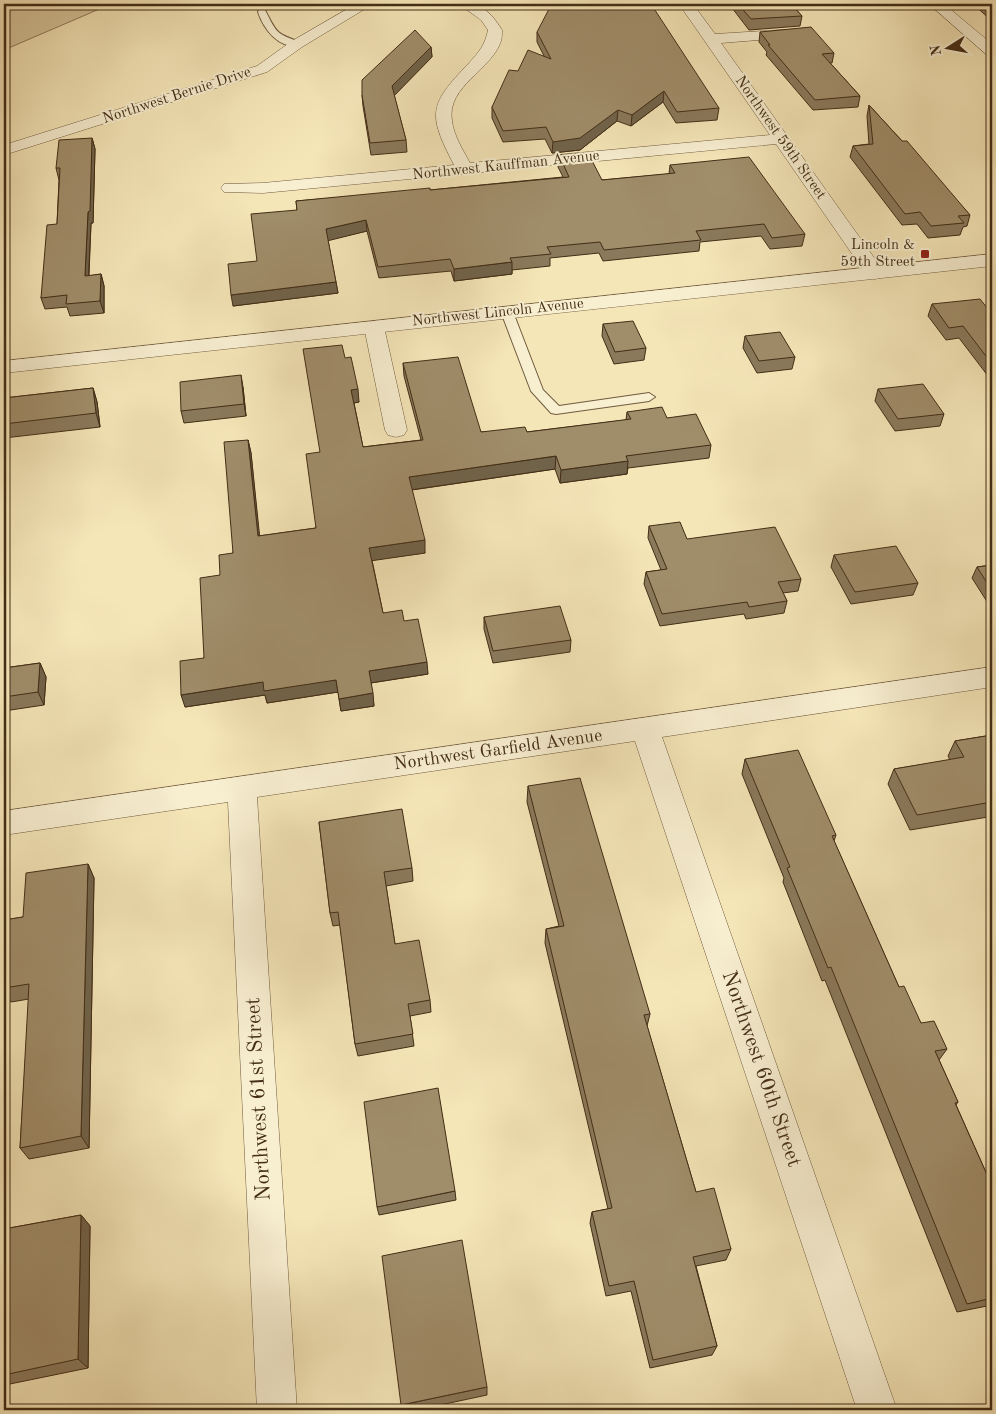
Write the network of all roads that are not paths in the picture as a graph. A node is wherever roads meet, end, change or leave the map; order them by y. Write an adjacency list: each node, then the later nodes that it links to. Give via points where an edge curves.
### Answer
1 (366, 4): 8 (street, Northwest Bernie Drive)
2 (466, 4): 12 (street, via 481,11 494,25 497,34 493,45 449,94 443,114)
3 (686, 4): 7 (street, Northwest 59th Street)
4 (936, 4): 9 (street)
5 (262, 12): 8 (lane, via 267,28)
6 (805, 32): 7 (street)
7 (710, 39): 10 (street, Northwest 59th Street)
8 (297, 44): 11 (street, Northwest Bernie Drive, via 262,69 240,77)
9 (992, 52)
10 (781, 139): 12 (street, Northwest Kauffman Avenue); 15 (street, Northwest 59th Street)
11 (4, 150)
12 (465, 170): 13 (street, Northwest Kauffman Avenue, via 263,188)
13 (230, 188)
14 (992, 260): 15 (street, Northwest Lincoln Avenue)
15 (875, 273): 16 (street, Northwest Lincoln Avenue)
16 (507, 312): 17 (street, Northwest Lincoln Avenue); 19 (lane, via 537,391 556,410)
17 (374, 327): 18 (street, Northwest Lincoln Avenue); 20 (street)
18 (4, 368)
19 (649, 397)
20 (396, 430)
21 (992, 677): 22 (street, Northwest Garfield Avenue)
22 (645, 728): 23 (street, Northwest Garfield Avenue); 26 (street, Northwest 60th Street)
23 (242, 788): 24 (street, Northwest Garfield Avenue); 25 (street, Northwest 61st Street)
24 (4, 823)
25 (277, 1410)
26 (877, 1410)

